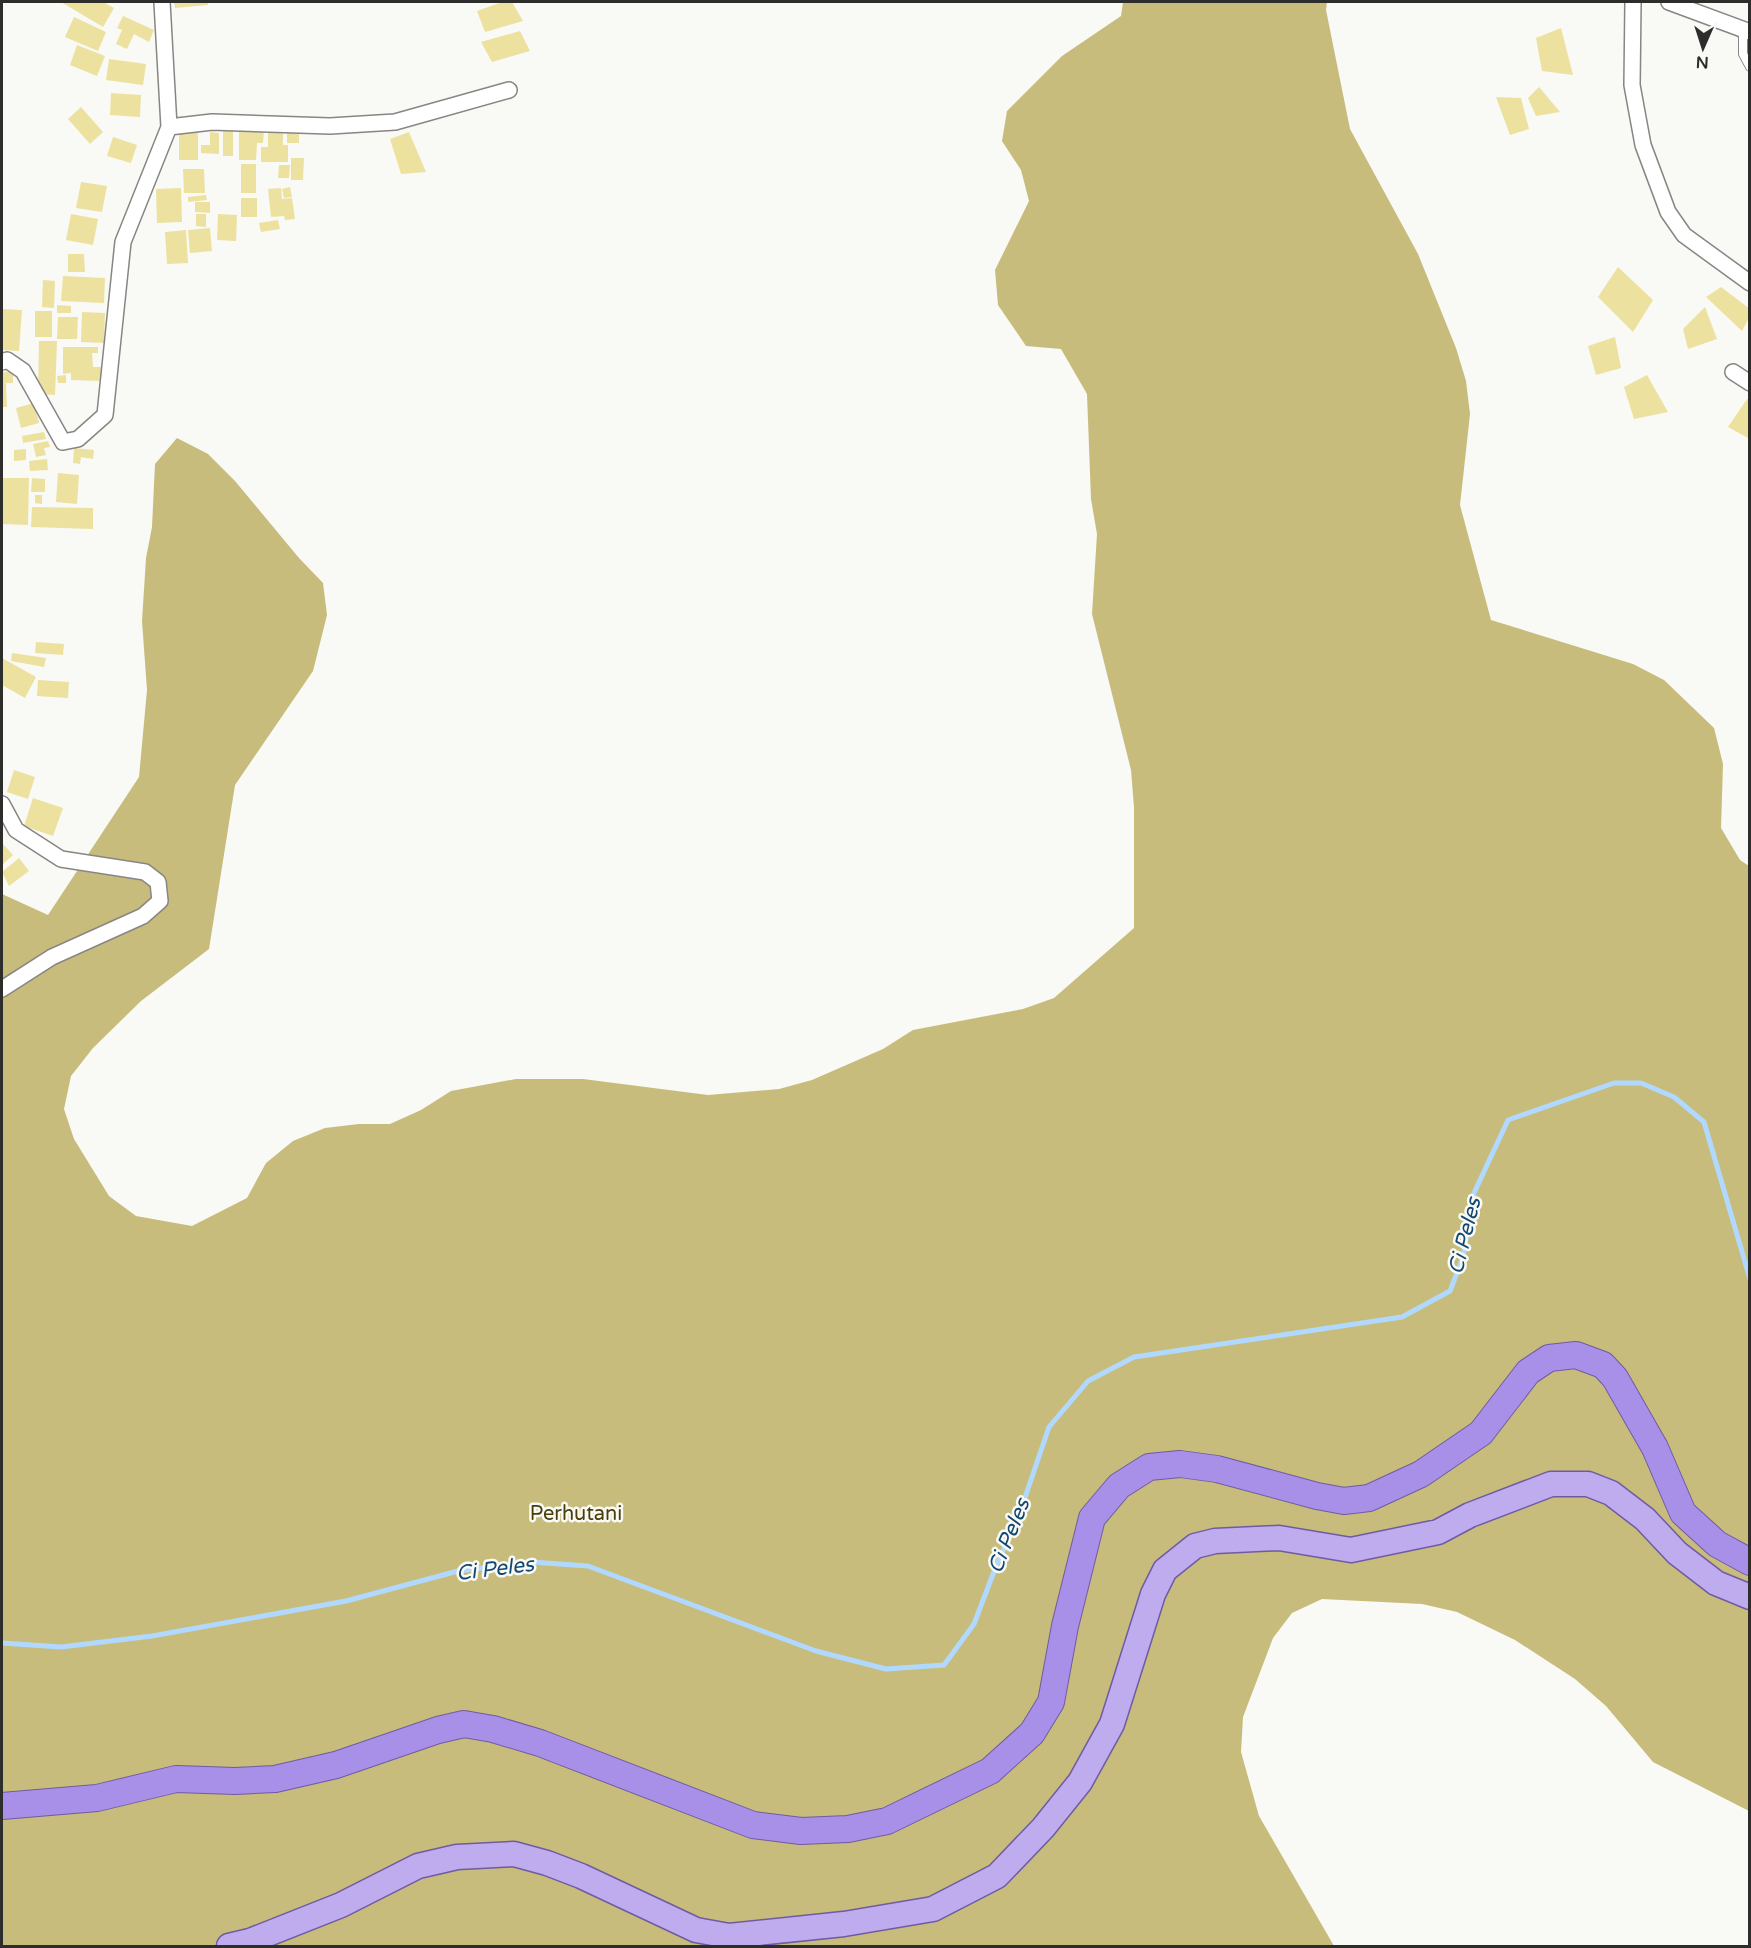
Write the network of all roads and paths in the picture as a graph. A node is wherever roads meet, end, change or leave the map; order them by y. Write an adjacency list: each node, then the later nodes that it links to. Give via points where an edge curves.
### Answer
1 (162, 2): 7 (street)
2 (1633, 2): 8 (street, via 1632,85 1643,145 1668,212 1684,235)
3 (1669, 2): 4 (street)
4 (1746, 31): 5 (lane, via 1743,54)
5 (1749, 67)
6 (509, 90): 7 (street, via 395,122 330,126 212,122)
7 (169, 128): 9 (street, via 123,242 105,415 78,439 63,442 23,371 7,360)
8 (1749, 283)
9 (2, 362)
10 (1732, 372): 11 (street)
11 (1749, 383)
12 (2, 804): 13 (street, via 16,830 61,859 145,872 158,882 160,901 143,916 52,957)
13 (2, 989)
14 (1749, 1562): 16 (highway, via 1717,1544 1683,1513 1655,1448 1615,1378 1603,1365 1576,1355 1549,1358 1528,1372 1481,1433 1421,1474 1369,1498 1344,1501 1217,1469 1180,1464 1149,1467 1119,1486 1092,1518 1051,1702 1032,1733 990,1771 887,1821 848,1829 801,1831 753,1824 540,1743 464,1724 336,1765 275,1779 176,1779 97,1798)
15 (1749, 1597): 17 (main road, via 1716,1583 1677,1553 1636,1512 1611,1493 1588,1484 1551,1485 1470,1515 1438,1532 1351,1550 1279,1538 1215,1541 1195,1546 1165,1570 1153,1594 1112,1724 1080,1782 997,1876 933,1909 844,1924 729,1936 696,1930 581,1876 514,1854 457,1857 418,1866 341,1905)
16 (2, 1806)
17 (241, 1945)

